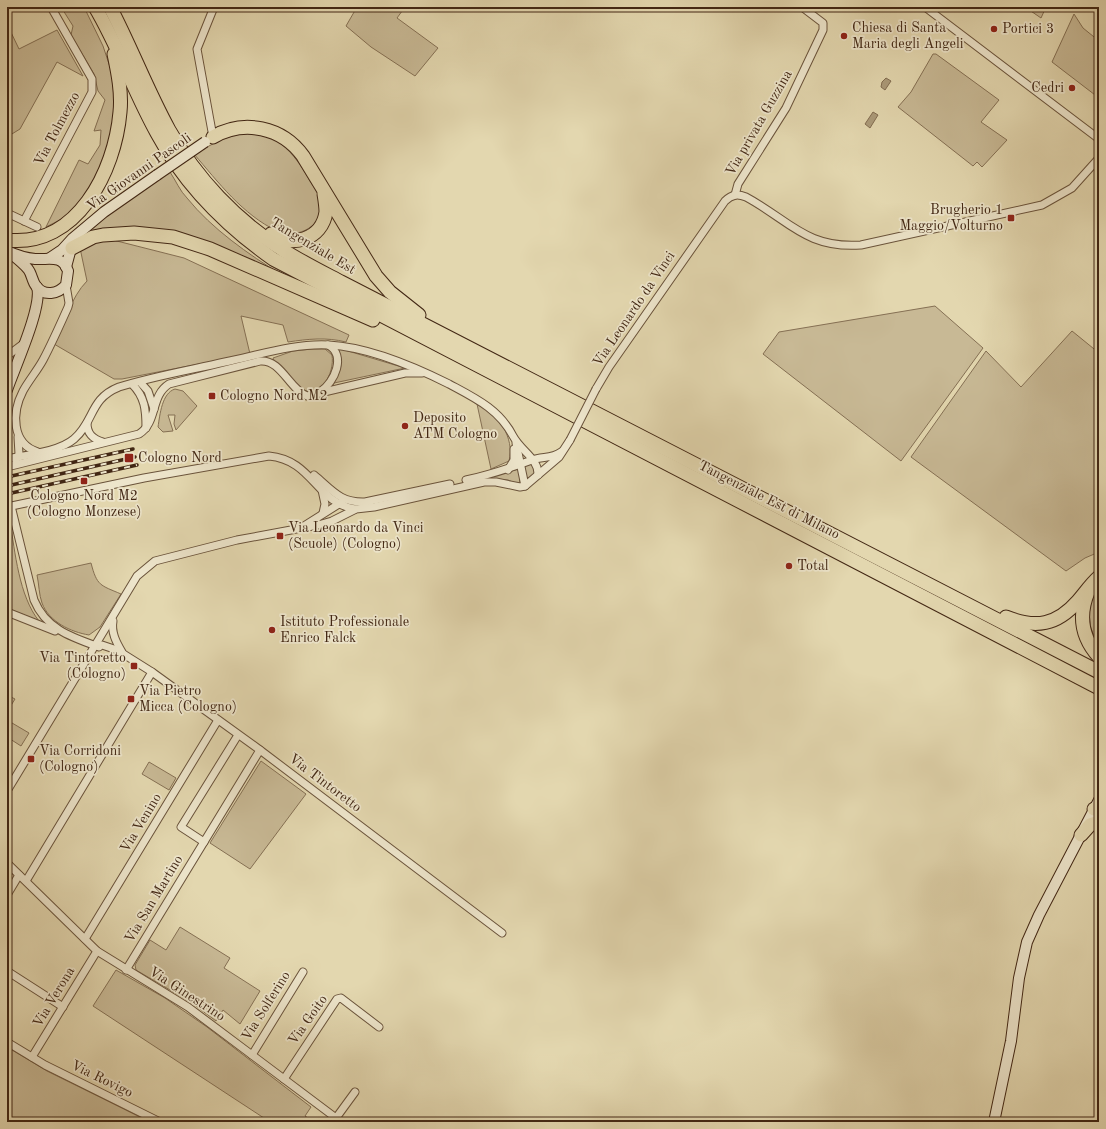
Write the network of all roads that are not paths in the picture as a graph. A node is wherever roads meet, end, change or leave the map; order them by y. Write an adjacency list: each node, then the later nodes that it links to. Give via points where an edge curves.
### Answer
1 (51, 7): 15 (street, Via Tolmezzo, via 92,79 93,86)
2 (95, 7): 7 (highway, Tangenziale Est)
3 (110, 7): 11 (highway, Tangenziale Est, via 165,122)
4 (802, 7): 13 (street, Via privata Guzzina, via 823,23 823,30 786,108 738,184)
5 (925, 7): 8 (street)
6 (212, 8): 9 (street, via 197,49)
7 (110, 33): 18 (highway, via 117,71 120,113 113,150 103,177 87,203 63,225); 27 (highway, Tangenziale Est, via 161,140 190,183 219,216 278,262)
8 (1099, 139)
9 (209, 140): 12 (highway, via 230,130 250,127 277,133 295,145); 17 (street, Via Giovanni Pascoli, bridge, via 109,208)
10 (1099, 158): 13 (street, via 1072,188 1042,205 861,245 834,244 808,237 749,198)
11 (196, 170): 12 (highway, via 272,235 287,241 304,240 314,234 320,226 326,214); 35 (highway, Tangenziale Est, via 213,191 252,228 283,250)
12 (323, 188): 35 (highway, via 364,259 390,292 422,316)
13 (735, 195): 43 (street, Via Leonardo da Vinci, bridge, via 727,198 718,210 609,367)
14 (7, 213): 15 (street)
15 (24, 221): 16 (street)
16 (37, 227)
17 (82, 231): 19 (street, Via Giovanni Pascoli); 20 (street, Via Giovanni Pascoli, via 62,250)
18 (8, 248): 20 (street, via 28,258); 22 (street)
19 (72, 248): 21 (street, Via Giovanni Pascoli); 27 (highway, via 93,237 118,233 154,234 191,242 356,313)
20 (47, 258): 21 (street, via 60,260); 22 (street, via 35,266)
21 (66, 267): 23 (street)
22 (33, 277): 24 (street)
23 (66, 285): 25 (street); 40 (street, via 68,307 43,360 21,396 17,417)
24 (37, 287): 25 (street, via 45,292); 26 (street, via 38,299)
25 (54, 293): 26 (street, via 44,302)
26 (28, 332): 28 (street)
27 (426, 339): 71 (highway, Tangenziale Est di Milano)
28 (24, 343): 30 (street); 34 (street)
29 (327, 345): 31 (street, via 379,356); 32 (street, via 265,353); 36 (street, via 332,348 336,357 335,375 325,389)
30 (7, 356)
31 (432, 375): 36 (street, via 405,373); 41 (street, via 492,409)
32 (140, 382): 33 (street); 37 (street, via 148,391)
33 (132, 384): 38 (street, via 116,388 103,396 95,406); 39 (street, via 143,398)
34 (7, 390)
35 (551, 390): 61 (highway, Tangenziale Est di Milano)
36 (309, 396): 37 (street, via 300,393 273,364 262,361 170,383 160,392)
37 (154, 409): 39 (street, via 152,420)
38 (88, 423): 42 (street, via 88,431 92,437); 44 (street, via 70,442)
39 (146, 428): 42 (street, via 136,435)
40 (18, 436): 44 (street, via 27,447); 45 (street)
41 (515, 439): 48 (street); 49 (street); 51 (street, via 514,460)
42 (104, 442): 50 (street)
43 (566, 448): 48 (street, via 554,456); 52 (street, Via Leonardo da Vinci)
44 (38, 452): 45 (street)
45 (18, 457): 46 (street); 50 (street)
46 (7, 459)
47 (289, 459): 54 (street, via 302,468); 55 (street, via 302,466 337,495); 56 (street, via 258,456)
48 (533, 459): 49 (street); 52 (street, via 538,468)
49 (521, 465): 51 (street); 53 (street)
50 (9, 467)
51 (508, 470): 55 (street, via 365,502)
52 (538, 476): 53 (street, Via Leonardo da Vinci)
53 (525, 486): 57 (street, via 484,482)
54 (321, 488): 55 (street); 58 (street, via 325,502)
55 (342, 503): 57 (street); 58 (street); 59 (street)
56 (9, 507): 65 (street, Via Tintoretto, via 36,605 48,623)
57 (356, 509): 59 (street)
58 (323, 513): 60 (street)
59 (339, 517): 60 (street)
60 (300, 528): 64 (street, via 237,540 155,561 137,576)
61 (916, 579): 62 (highway, via 966,597 1012,619 1034,624 1061,617); 70 (highway, Tangenziale Est di Milano)
62 (1096, 580): 68 (highway, via 1085,601 1082,621 1086,638)
63 (7, 612): 65 (street, Via Tintoretto)
64 (113, 618): 66 (street); 67 (street, via 114,636)
65 (70, 636): 66 (street, Via Tintoretto)
66 (94, 646): 67 (street, Via Tintoretto); 75 (street)
67 (127, 657): 69 (street, Via Tintoretto)
68 (1099, 657)
69 (152, 672): 72 (street, Via Tintoretto); 81 (street)
70 (1099, 672)
71 (1099, 688)
72 (218, 720): 73 (street, Via Tintoretto); 84 (street, Via Venino)
73 (238, 735): 74 (street, Via Tintoretto); 78 (street, via 181,827)
74 (260, 750): 78 (street, Via San Martino); 83 (street, Via Tintoretto)
75 (7, 791)
76 (1097, 812): 77 (highway)
77 (1078, 840): 97 (street, via 1026,942 1011,1041)
78 (204, 842): 86 (street, Via San Martino)
79 (7, 863): 80 (street, Via Ginestrino)
80 (19, 875): 81 (street, Via Ginestrino); 82 (street)
81 (26, 881): 84 (street, Via Ginestrino)
82 (7, 894)
83 (502, 933)
84 (85, 939): 85 (street, Via Ginestrino)
85 (97, 951): 86 (street, Via Ginestrino); 89 (street, Via Verona)
86 (126, 970): 92 (street, Via Ginestrino, via 188,1007)
87 (7, 971): 89 (street)
88 (303, 972): 92 (street, Via Solferino)
89 (63, 1007): 93 (street, Via Verona)
90 (379, 1027): 94 (street, Via Goito, via 341,998 337,999)
91 (7, 1042): 93 (street, Via Rovigo)
92 (252, 1055): 94 (street, Via Ginestrino)
93 (32, 1057): 96 (street, Via Rovigo)
94 (284, 1079): 95 (street, Via Ginestrino, via 336,1118)
95 (355, 1092)
96 (160, 1122)
97 (994, 1122)

